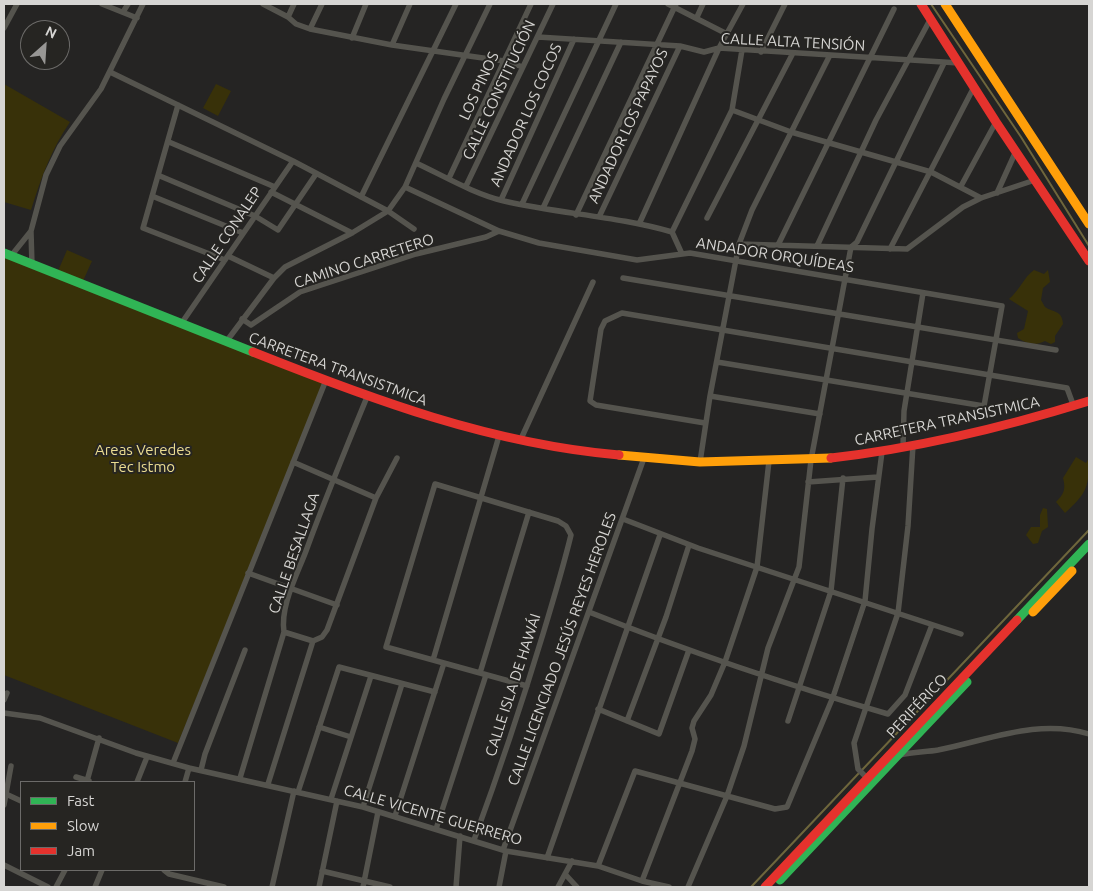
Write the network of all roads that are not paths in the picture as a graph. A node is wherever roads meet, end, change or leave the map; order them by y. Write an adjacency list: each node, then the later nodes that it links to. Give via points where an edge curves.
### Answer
1 (17, 4): 28 (street)
2 (102, 4): 23 (street)
3 (128, 4): 23 (street)
4 (144, 4): 26 (street)
5 (263, 4): 24 (street)
6 (294, 4): 24 (street)
7 (322, 4): 29 (street)
8 (366, 4): 32 (street)
9 (410, 4): 37 (street)
10 (456, 4): 41 (street)
11 (490, 4): 45 (street)
12 (531, 4): 48 (street, LOS PINOS)
13 (553, 4): 31 (street, CALLE CONSTITUCIÓN)
14 (616, 4): 34 (street)
15 (668, 4): 21 (street)
16 (703, 4): 25 (street)
17 (743, 4): 30 (street)
18 (785, 4): 42 (street)
19 (921, 4): 27 (main road)
20 (945, 4): 89 (main road)
21 (676, 5): 25 (street); 36 (street)
22 (894, 9): 46 (street)
23 (123, 12): 26 (street)
24 (288, 17): 29 (street)
25 (697, 17): 30 (street)
26 (137, 18): 52 (street)
27 (931, 18): 47 (street); 50 (main road)
28 (4, 28)
29 (310, 29): 32 (street)
30 (727, 34): 39 (street)
31 (538, 37): 33 (street, CALLE ALTA TENSIÓN); 51 (street, CALLE CONSTITUCIÓN)
32 (352, 38): 37 (street)
33 (574, 39): 34 (street, CALLE ALTA TENSIÓN); 79 (street, ANDADOR LOS COCOS)
34 (599, 40): 35 (street, CALLE ALTA TENSIÓN); 80 (street)
35 (622, 42): 36 (street, CALLE ALTA TENSIÓN); 82 (street)
36 (657, 44): 38 (street, CALLE ALTA TENSIÓN); 84 (street)
37 (392, 45): 41 (street)
38 (680, 46): 39 (street, CALLE ALTA TENSIÓN, via 704,52); 86 (street, ANDADOR LOS PAPAYOS)
39 (719, 48): 40 (street, CALLE ALTA TENSIÓN); 88 (street)
40 (742, 50): 42 (street, CALLE ALTA TENSIÓN); 55 (street)
41 (434, 51): 45 (street); 77 (street)
42 (761, 52): 43 (street, CALLE ALTA TENSIÓN)
43 (793, 53): 44 (street, CALLE ALTA TENSIÓN); 56 (street)
44 (830, 55): 46 (street, CALLE ALTA TENSIÓN); 58 (street)
45 (465, 56): 48 (street); 65 (street)
46 (869, 58): 47 (street, CALLE ALTA TENSIÓN); 59 (street)
47 (908, 60): 49 (street, CALLE ALTA TENSIÓN); 61 (street)
48 (504, 61): 51 (street); 69 (street, LOS PINOS)
49 (944, 63): 50 (street, CALLE ALTA TENSIÓN); 64 (street)
50 (959, 63): 53 (main road)
51 (523, 67): 71 (street, CALLE CONSTITUCIÓN)
52 (110, 72): 54 (street); 91 (street, via 60,146 46,175)
53 (974, 87): 57 (main road); 66 (street)
54 (178, 105): 60 (street); 63 (street)
55 (732, 110): 56 (street); 93 (street)
56 (759, 120): 58 (street); 87 (street)
57 (996, 122): 62 (main road); 72 (street)
58 (791, 132): 59 (street); 96 (street, via 752,210)
59 (829, 141): 61 (street); 97 (street)
60 (168, 142): 68 (street); 74 (street)
61 (863, 151): 64 (street); 98 (street)
62 (1016, 151): 70 (main road); 75 (street)
63 (292, 160): 67 (street); 74 (street, CALLE CONALEP)
64 (897, 161): 66 (street); 99 (street, via 857,242)
65 (416, 163): 69 (street); 73 (street)
66 (931, 172): 72 (street); 100 (street)
67 (316, 174): 77 (street); 81 (street)
68 (160, 176): 76 (street); 85 (street)
69 (449, 178): 71 (street)
70 (1035, 180): 75 (street); 105 (main road)
71 (466, 186): 79 (street)
72 (961, 186): 78 (street)
73 (405, 187): 83 (street); 92 (street, ANDADOR ORQUÍDEAS)
74 (273, 190): 81 (street); 85 (street, CALLE CONALEP)
75 (997, 193): 78 (street)
76 (152, 196): 94 (street); 103 (street, via 143,228)
77 (361, 197): 83 (street)
78 (981, 198): 100 (street, via 963,207 907,249)
79 (501, 200): 80 (street)
80 (522, 204): 82 (street)
81 (294, 205): 85 (street, via 278,230); 95 (street)
82 (543, 208): 84 (street)
83 (388, 211): 90 (street); 95 (street)
84 (576, 215): 86 (street)
85 (255, 216): 94 (street, CALLE CONALEP)
86 (599, 217): 88 (street)
87 (707, 218)
88 (640, 222): 93 (street)
89 (1089, 224)
90 (414, 229)
91 (31, 231): 102 (street); 106 (street)
92 (500, 231): 101 (street, ANDADOR ORQUÍDEAS, via 539,243 638,260); 114 (street, CAMINO CARRETERO, via 486,238 416,254 300,292 251,325)
93 (672, 232): 101 (street)
94 (243, 233): 103 (street, CALLE CONALEP)
95 (352, 233): 107 (street, via 285,267)
96 (739, 244): 97 (street); 104 (street)
97 (778, 246): 98 (street)
98 (817, 246): 99 (street)
99 (851, 247): 100 (street); 109 (street)
100 (890, 249)
101 (682, 254): 104 (street, ANDADOR ORQUÍDEAS)
102 (7, 255): 106 (main road, CARRETERA TRANSISTMICA)
103 (226, 258): 107 (street); 115 (street, CALLE CONALEP)
104 (736, 261): 109 (street, ANDADOR ORQUÍDEAS); 112 (street)
105 (1089, 261)
106 (32, 264): 115 (main road, CARRETERA TRANSISTMICA)
107 (274, 278): 114 (street)
108 (622, 278): 112 (street)
109 (844, 279): 111 (street, ANDADOR ORQUÍDEAS); 113 (street)
110 (593, 282): 135 (street)
111 (923, 293): 116 (street); 118 (street, ANDADOR ORQUÍDEAS, via 1002,306)
112 (730, 295): 113 (street); 117 (street)
113 (837, 313): 116 (street); 120 (street)
114 (242, 319): 119 (street)
115 (181, 324): 119 (main road, CARRETERA TRANSISTMICA)
116 (918, 326): 118 (street); 122 (street)
117 (722, 330): 120 (street); 123 (street); 133 (street, via 622,313 605,321 601,328 590,401 596,405)
118 (997, 341): 121 (street); 124 (street)
119 (226, 342): 125 (main road, CARRETERA TRANSISTMICA)
120 (831, 348): 122 (street); 126 (street)
121 (1056, 350)
122 (912, 361): 124 (street); 127 (street)
123 (717, 362): 126 (street); 128 (street)
124 (991, 375): 127 (street, via 984,406); 131 (street, via 1067,388)
125 (326, 380): 129 (main road, CARRETERA TRANSISTMICA); 142 (street)
126 (825, 381): 127 (street); 132 (street)
127 (906, 394): 136 (street)
128 (710, 396): 132 (street); 133 (street)
129 (367, 397): 134 (main road, CARRETERA TRANSISTMICA); 146 (street, CALLE BESALLAGA)
130 (1089, 401): 131 (main road, CARRETERA TRANSISTMICA)
131 (1074, 407): 136 (main road, CARRETERA TRANSISTMICA, via 1019,423)
132 (820, 414): 140 (street)
133 (705, 424): 143 (street)
134 (499, 436): 135 (main road, CARRETERA TRANSISTMICA); 149 (street)
135 (520, 441): 139 (main road, CARRETERA TRANSISTMICA)
136 (908, 446): 137 (main road, CARRETERA TRANSISTMICA); 166 (street, via 908,526)
137 (882, 452): 140 (main road, CARRETERA TRANSISTMICA); 144 (street)
138 (397, 458): 148 (street)
139 (644, 458): 143 (main road, CARRETERA TRANSISTMICA); 151 (street, CALLE LICENCIADO JESÚS REYES HEROLES)
140 (811, 460): 141 (main road, CARRETERA TRANSISTMICA); 147 (street)
141 (769, 461): 143 (main road, CARRETERA TRANSISTMICA); 156 (street)
142 (293, 462): 146 (street); 157 (street)
143 (700, 462)
144 (878, 477): 145 (street); 163 (street)
145 (843, 478): 147 (street); 161 (street)
146 (333, 479): 148 (street); 160 (street, CALLE BESALLAGA)
147 (808, 482): 158 (street)
148 (376, 498): 164 (street)
149 (482, 498): 150 (street); 175 (street); 175 (street, via 435,484 386,647)
150 (529, 512): 179 (street); 182 (street, CALLE ISLA DE HAWÁI, via 558,521 571,535)
151 (623, 519): 152 (street); 165 (street, CALLE LICENCIADO JESÚS REYES HEROLES)
152 (660, 535): 154 (street); 168 (street)
153 (1089, 544): 159 (main road, PERIFÉRICO)
154 (689, 545): 156 (street); 171 (street)
155 (1089, 553): 159 (main road, PERIFÉRICO)
156 (757, 567): 158 (street); 176 (street)
157 (248, 573): 160 (street); 199 (street)
158 (795, 579): 161 (street); 178 (street)
159 (1052, 588): 162 (main road, PERIFÉRICO)
160 (292, 589): 164 (street); 169 (street, CALLE BESALLAGA, via 285,611)
161 (831, 591): 163 (street); 183 (street)
162 (1044, 596): 197 (main road, PERIFÉRICO); 203 (main road, PERIFÉRICO)
163 (865, 601): 166 (street); 186 (street)
164 (337, 604): 172 (street, via 328,630)
165 (589, 612): 168 (street); 224 (street, CALLE LICENCIADO JESÚS REYES HEROLES)
166 (898, 613): 167 (street); 188 (street)
167 (932, 625): 170 (street); 188 (street, via 905,695 888,714)
168 (627, 627): 171 (street); 189 (street)
169 (284, 632): 172 (street); 205 (street, CALLE BESALLAGA)
170 (961, 634)
171 (658, 638): 174 (street); 191 (street)
172 (313, 641): 210 (street)
173 (245, 650): 202 (street, via 205,754)
174 (689, 650): 176 (street); 191 (street, via 659,734)
175 (433, 660): 177 (street)
176 (725, 662): 178 (street); 211 (street, via 711,695 694,721 695,740)
177 (444, 663): 179 (street); 184 (street)
178 (760, 673): 183 (street); 214 (street, via 744,746)
179 (483, 674): 182 (street); 221 (street)
180 (371, 676): 181 (street); 193 (street, via 340,667); 195 (street)
181 (402, 684): 184 (street); 218 (street)
182 (527, 686): 223 (street, CALLE ISLA DE HAWÁI)
183 (798, 687): 186 (street); 192 (street)
184 (435, 692): 220 (street)
185 (7, 693): 187 (street)
186 (833, 696): 188 (street); 214 (street, via 787,807 782,809)
187 (4, 700)
188 (866, 708): 203 (street, via 854,743)
189 (598, 710): 191 (street); 225 (street)
190 (4, 713): 196 (street, via 40,718)
191 (627, 721)
192 (788, 721)
193 (319, 727): 195 (street); 212 (street)
194 (1089, 734): 197 (street, via 1070,728 1043,727)
195 (351, 737): 215 (street)
196 (99, 738): 198 (street); 207 (street)
197 (898, 755): 203 (main road, PERIFÉRICO)
198 (146, 757): 199 (street); 208 (street)
199 (173, 763): 201 (street)
200 (11, 766): 213 (street)
201 (189, 768): 202 (street); 209 (street)
202 (202, 770): 205 (street)
203 (865, 776): 251 (main road, PERIFÉRICO); 252 (main road, PERIFÉRICO)
204 (76, 777): 206 (street)
205 (240, 778): 210 (street)
206 (86, 781)
207 (89, 781)
208 (137, 781)
209 (185, 781)
210 (268, 784): 212 (street)
211 (679, 784): 214 (street); 228 (street, via 635,771); 235 (street)
212 (296, 791): 215 (street, CALLE VICENTE GUERRERO); 242 (street)
213 (6, 794): 216 (street); 217 (street)
214 (727, 796): 250 (street)
215 (334, 800): 218 (street, CALLE VICENTE GUERRERO); 232 (street)
216 (20, 801)
217 (4, 805)
218 (364, 807): 219 (street, CALLE VICENTE GUERRERO)
219 (378, 812): 220 (street, CALLE VICENTE GUERRERO); 236 (street)
220 (396, 816): 221 (street, CALLE VICENTE GUERRERO)
221 (436, 829): 222 (street, CALLE VICENTE GUERRERO)
222 (460, 836): 223 (street, CALLE VICENTE GUERRERO); 245 (street)
223 (474, 840): 224 (street, CALLE VICENTE GUERRERO)
224 (505, 850): 225 (street, CALLE VICENTE GUERRERO); 246 (street, CALLE LICENCIADO JESÚS REYES HEROLES)
225 (547, 858): 226 (street, CALLE VICENTE GUERRERO)
226 (572, 861): 228 (street, CALLE VICENTE GUERRERO); 234 (street)
227 (4, 865): 233 (street)
228 (598, 866): 235 (street, CALLE VICENTE GUERRERO)
229 (64, 871): 239 (street)
230 (102, 871): 240 (street)
231 (165, 871): 241 (street)
232 (322, 871): 236 (street); 243 (street)
233 (21, 872): 238 (street)
234 (565, 874): 247 (street); 248 (street)
235 (642, 881): 237 (street, CALLE VICENTE GUERRERO)
236 (364, 884): 244 (street)
237 (653, 886): 249 (street, CALLE VICENTE GUERRERO)
238 (48, 887)
239 (56, 887)
240 (95, 887)
241 (224, 887)
242 (272, 887)
243 (319, 887)
244 (390, 887)
245 (456, 887)
246 (499, 887)
247 (558, 887)
248 (577, 887)
249 (669, 887)
250 (688, 887)
251 (765, 887)
252 (773, 887)

